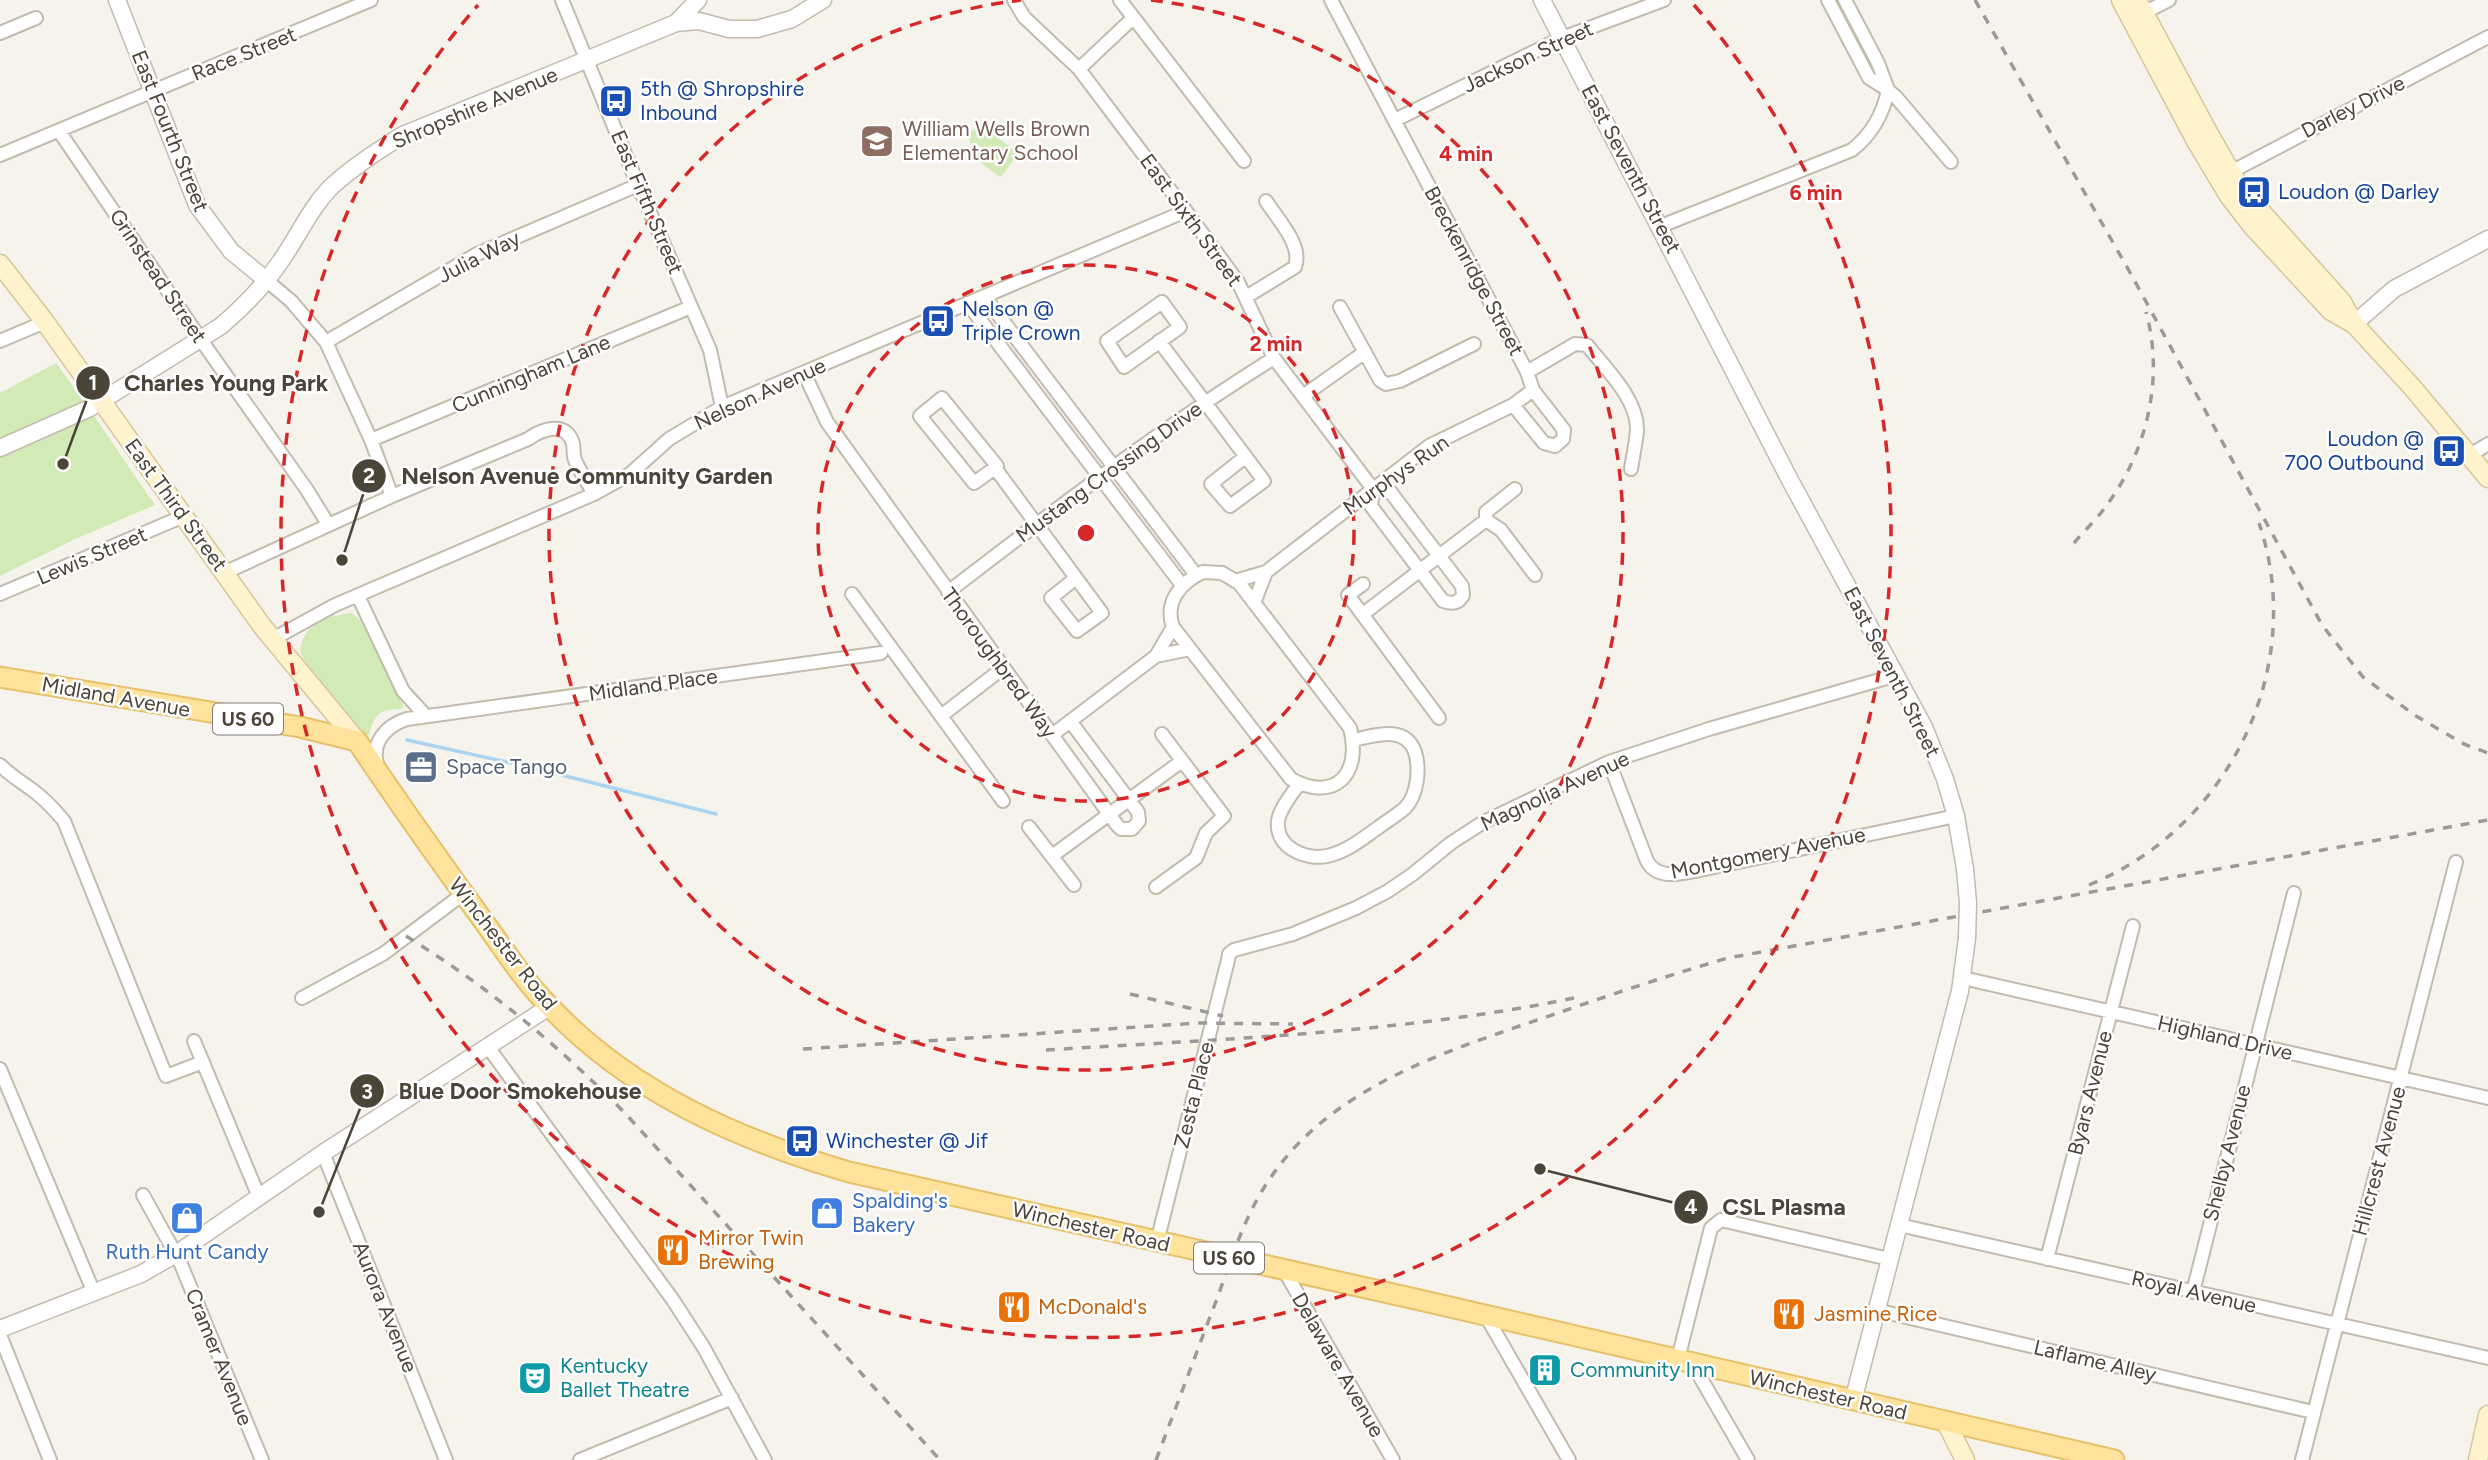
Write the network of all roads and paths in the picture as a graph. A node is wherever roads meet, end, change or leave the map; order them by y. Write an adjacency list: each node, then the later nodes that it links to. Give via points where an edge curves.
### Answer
1 (117, 0): 26 (street, East Fourth Street)
2 (371, 0): 26 (street, Race Street)
3 (562, 0): 23 (street, East Fifth Street)
4 (700, 0): 18 (street, Shropshire Avenue); 19 (street, Shropshire Avenue, via 704,17)
5 (823, 0): 19 (street, Shropshire Avenue, via 757,29)
6 (1014, 0): 24 (street, East Sixth Street, via 1024,17)
7 (1120, 0): 17 (street)
8 (1332, 0): 27 (street, Breckenridge Street)
9 (1542, 0): 22 (street, East Seventh Street)
10 (1664, 0): 22 (street, Jackson Street)
11 (1828, 0): 25 (street, via 1869,78)
12 (1845, 0): 25 (street)
13 (2122, 0): 15 (main road)
14 (2169, 0): 15 (street)
15 (2138, 11): 32 (main road)
16 (36, 18): 20 (street)
17 (1133, 18): 24 (street); 30 (street)
18 (676, 23): 19 (street, Shropshire Avenue); 23 (street, Shropshire Avenue)
19 (716, 25)
20 (0, 33)
21 (2488, 37): 32 (street, Darley Drive)
22 (1562, 38): 27 (street, Jackson Street); 36 (street, East Seventh Street)
23 (587, 60): 33 (street, East Fifth Street); 39 (street, Shropshire Avenue, via 403,135 364,159 331,188 303,222)
24 (1079, 69): 35 (street, East Sixth Street)
25 (1888, 90): 31 (street); 36 (street, via 1876,124 1852,150)
26 (153, 91): 28 (street, Race Street); 39 (street, East Fourth Street, via 197,205 232,251)
27 (1395, 120): 54 (street, Breckenridge Street)
28 (59, 131): 29 (street, Race Street); 47 (street, Grinstead Street)
29 (0, 155)
30 (1244, 161)
31 (1951, 162)
32 (2224, 176): 46 (main road, via 2342,302)
33 (638, 185): 43 (street, East Fifth Street); 50 (street, Julia Way, via 477,254)
34 (1266, 201): 41 (street, via 1298,258 1295,267)
35 (1186, 211): 40 (street, Nelson Avenue); 41 (street, East Sixth Street)
36 (1661, 226): 102 (street, East Seventh Street, via 1791,482)
37 (2488, 239): 46 (street, via 2394,289)
38 (0, 264): 45 (main road, East Third Street)
39 (266, 280): 47 (street, Shropshire Avenue, via 241,309); 50 (street, East Fourth Street, via 291,300)
40 (984, 296): 42 (street, Nelson Avenue); 67 (street)
41 (1246, 297): 53 (street, East Sixth Street)
42 (968, 304): 55 (street, Nelson Avenue); 70 (street)
43 (691, 307): 61 (street, East Fifth Street, via 710,350); 62 (street, Cunningham Lane)
44 (1340, 307): 52 (street)
45 (45, 322): 48 (street); 58 (main road, East Third Street)
46 (2354, 324): 65 (main road)
47 (201, 340): 58 (street, Shropshire Avenue); 78 (street, Grinstead Street)
48 (0, 341)
49 (1159, 341): 49 (street, via 1180,327 1162,302 1107,341 1124,367); 59 (street)
50 (326, 342): 62 (street, East Fourth Street)
51 (1474, 344): 52 (street, via 1393,384 1380,380)
52 (1365, 352): 57 (street)
53 (1274, 358): 57 (street, East Sixth Street); 59 (street, Mustang Crossing Drive)
54 (1527, 372): 56 (street, Breckenridge Street); 69 (street, via 1575,344 1587,345 1633,411 1637,429)
55 (804, 373): 61 (street, Nelson Avenue); 90 (street, Thoroughbred Way, via 827,422)
56 (1533, 390): 60 (street, Murphys Run); 60 (street, Breckenridge Street, via 1564,430 1560,443 1544,443)
57 (1303, 396): 72 (street, East Sixth Street)
58 (101, 401): 64 (street, Shropshire Avenue); 76 (main road, East Third Street)
59 (1204, 402): 66 (street); 67 (street, Mustang Crossing Drive)
60 (1513, 405): 72 (street, Murphys Run, via 1429,446)
61 (722, 407): 74 (street, Nelson Avenue, via 669,439 630,474)
62 (371, 440): 75 (street, East Fourth Street)
63 (2488, 444): 65 (street)
64 (0, 448)
65 (2470, 455): 71 (main road)
66 (1245, 457)
67 (1113, 467): 70 (street, Mustang Crossing Drive); 84 (street)
68 (995, 468): 68 (street, via 974,483 920,416 942,398); 79 (street)
69 (1631, 469)
70 (1099, 476): 79 (street, Mustang Crossing Drive); 88 (street)
71 (2488, 478)
72 (1373, 489): 80 (street, East Sixth Street, via 1389,490); 81 (street, East Sixth Street, via 1371,506); 82 (street, Murphys Run)
73 (1515, 489): 77 (street, via 1486,512)
74 (594, 494): 75 (street, via 573,457 570,437 557,428); 93 (street, Nelson Avenue)
75 (392, 496): 78 (street)
76 (184, 516): 83 (main road, East Third Street); 91 (street, Lewis Street)
77 (1486, 520): 80 (street); 85 (street, via 1501,530)
78 (328, 524): 83 (street)
79 (1036, 524): 86 (street); 90 (street, Mustang Crossing Drive)
80 (1439, 556): 81 (street); 81 (street, East Sixth Street, via 1462,586 1458,602 1443,601)
81 (1419, 570): 95 (street)
82 (1266, 572): 89 (street, Murphys Run); 94 (street)
83 (224, 573): 97 (main road, East Third Street)
84 (1196, 575): 88 (street); 89 (street, via 1222,573)
85 (1535, 575)
86 (1076, 578)
87 (1363, 584): 95 (street, via 1348,595)
88 (1182, 585): 96 (street, via 1171,608 1170,620)
89 (1240, 585): 94 (street)
90 (948, 592): 101 (street, Thoroughbred Way)
91 (0, 594)
92 (852, 594): 105 (street)
93 (358, 596): 97 (street, Nelson Avenue); 104 (street, via 402,691)
94 (1254, 603): 110 (street, via 1345,721)
95 (1363, 614): 106 (street)
96 (1177, 633): 98 (street); 100 (street)
97 (273, 639): 111 (main road, East Third Street)
98 (1190, 649): 100 (street); 116 (street, via 1290,779)
99 (881, 653): 104 (street, Midland Place)
100 (1156, 656): 107 (street)
101 (1003, 668): 105 (street); 109 (street, Thoroughbred Way)
102 (1897, 675): 113 (street, Magnolia Avenue); 120 (street, East Seventh Street, via 1936,753)
103 (0, 677): 111 (main road, Midland Avenue / US 60, via 300,727)
104 (425, 715): 115 (street, Midland Place, via 398,721 385,731 375,748)
105 (941, 716): 118 (street)
106 (1440, 718)
107 (1070, 721): 109 (street); 117 (street, Thoroughbred Way)
108 (1161, 734): 112 (street)
109 (1052, 735): 119 (street, Thoroughbred Way)
110 (1353, 740): 116 (street, via 1353,762 1331,786 1319,789); 116 (street, via 1390,733 1412,745 1417,776 1406,807 1351,847 1311,858 1296,853 1280,834 1283,807)
111 (357, 741): 115 (main road, Winchester Road / US 60)
112 (1182, 761): 117 (street); 125 (street, via 1224,816 1206,833 1196,858)
113 (1609, 762): 120 (street, Montgomery Avenue, via 1647,861 1653,870 1665,874); 129 (street, Magnolia Avenue, via 1482,823 1405,880 1356,908 1293,934)
114 (0, 765): 137 (street, via 52,805 64,821 166,1076)
115 (380, 775): 127 (main road, Winchester Road / US 60)
116 (1299, 783)
117 (1128, 800): 119 (street); 119 (street, Thoroughbred Way, via 1139,816 1132,830 1122,829)
118 (1003, 801)
119 (1109, 814): 122 (street)
120 (1956, 816): 130 (street, East Seventh Street, bridge, via 1968,903)
121 (1029, 827): 122 (street)
122 (1052, 856): 124 (street)
123 (2456, 862): 139 (street, Hillcrest Avenue)
124 (1074, 885)
125 (1156, 887)
126 (2294, 893): 135 (street, Shelby Avenue)
127 (463, 894): 131 (street, via 383,954); 132 (main road, Winchester Road / US 60)
128 (2133, 926): 133 (street, Byars Avenue)
129 (1234, 950): 146 (street, Zesta Place)
130 (1963, 978): 133 (street, Highland Drive); 145 (street, East Seventh Street)
131 (302, 998)
132 (549, 1007): 136 (street); 146 (main road, Winchester Road / US 60, via 607,1057 664,1097 759,1143 849,1171)
133 (2111, 1012): 135 (street, Highland Drive); 149 (street, Byars Avenue)
134 (194, 1041): 137 (street)
135 (2255, 1045): 139 (street, Highland Drive); 151 (street, Shelby Avenue)
136 (488, 1047): 142 (street); 160 (street, via 673,1300)
137 (203, 1062): 144 (street)
138 (0, 1069): 141 (street)
139 (2402, 1078): 140 (street, Highland Drive); 155 (street, Hillcrest Avenue)
140 (2488, 1098)
141 (6, 1100): 152 (street)
142 (323, 1153): 144 (street); 167 (street, Aurora Avenue)
143 (143, 1195): 147 (street, Cramer Avenue)
144 (259, 1197): 147 (street)
145 (1899, 1226): 148 (street, East Seventh Street); 149 (street, Royal Avenue)
146 (1157, 1242): 150 (main road, Winchester Road / US 60)
147 (176, 1254): 152 (street); 166 (street, Cramer Avenue)
148 (1889, 1259): 153 (street, East Seventh Street); 159 (street, via 1725,1219 1711,1228)
149 (2047, 1259): 151 (street, Royal Avenue)
150 (1284, 1270): 154 (main road, Winchester Road / US 60); 170 (street, Delaware Avenue)
151 (2193, 1292): 155 (street, Royal Avenue)
152 (94, 1293): 156 (street)
153 (1876, 1310): 161 (street, East Seventh Street); 162 (street, Laflame Alley)
154 (1486, 1316): 159 (main road, Winchester Road / US 60); 171 (street)
155 (2336, 1324): 158 (street, Royal Avenue); 162 (street, Hillcrest Avenue)
156 (0, 1329)
157 (0, 1335): 165 (street)
158 (2488, 1358)
159 (1685, 1361): 161 (main road, Winchester Road / US 60); 172 (street)
160 (732, 1398): 168 (street); 169 (street)
161 (1853, 1401): 164 (main road, Winchester Road / US 60)
162 (2313, 1412): 175 (street, Hillcrest Avenue)
163 (2488, 1415): 176 (main road)
164 (1945, 1422): 173 (main road); 174 (main road, Winchester Road / US 60)
165 (50, 1460)
166 (262, 1460)
167 (446, 1460)
168 (580, 1460)
169 (765, 1460)
170 (1393, 1460)
171 (1569, 1460)
172 (1748, 1460)
173 (1965, 1460)
174 (2114, 1460)
175 (2302, 1460)
176 (2478, 1460)

